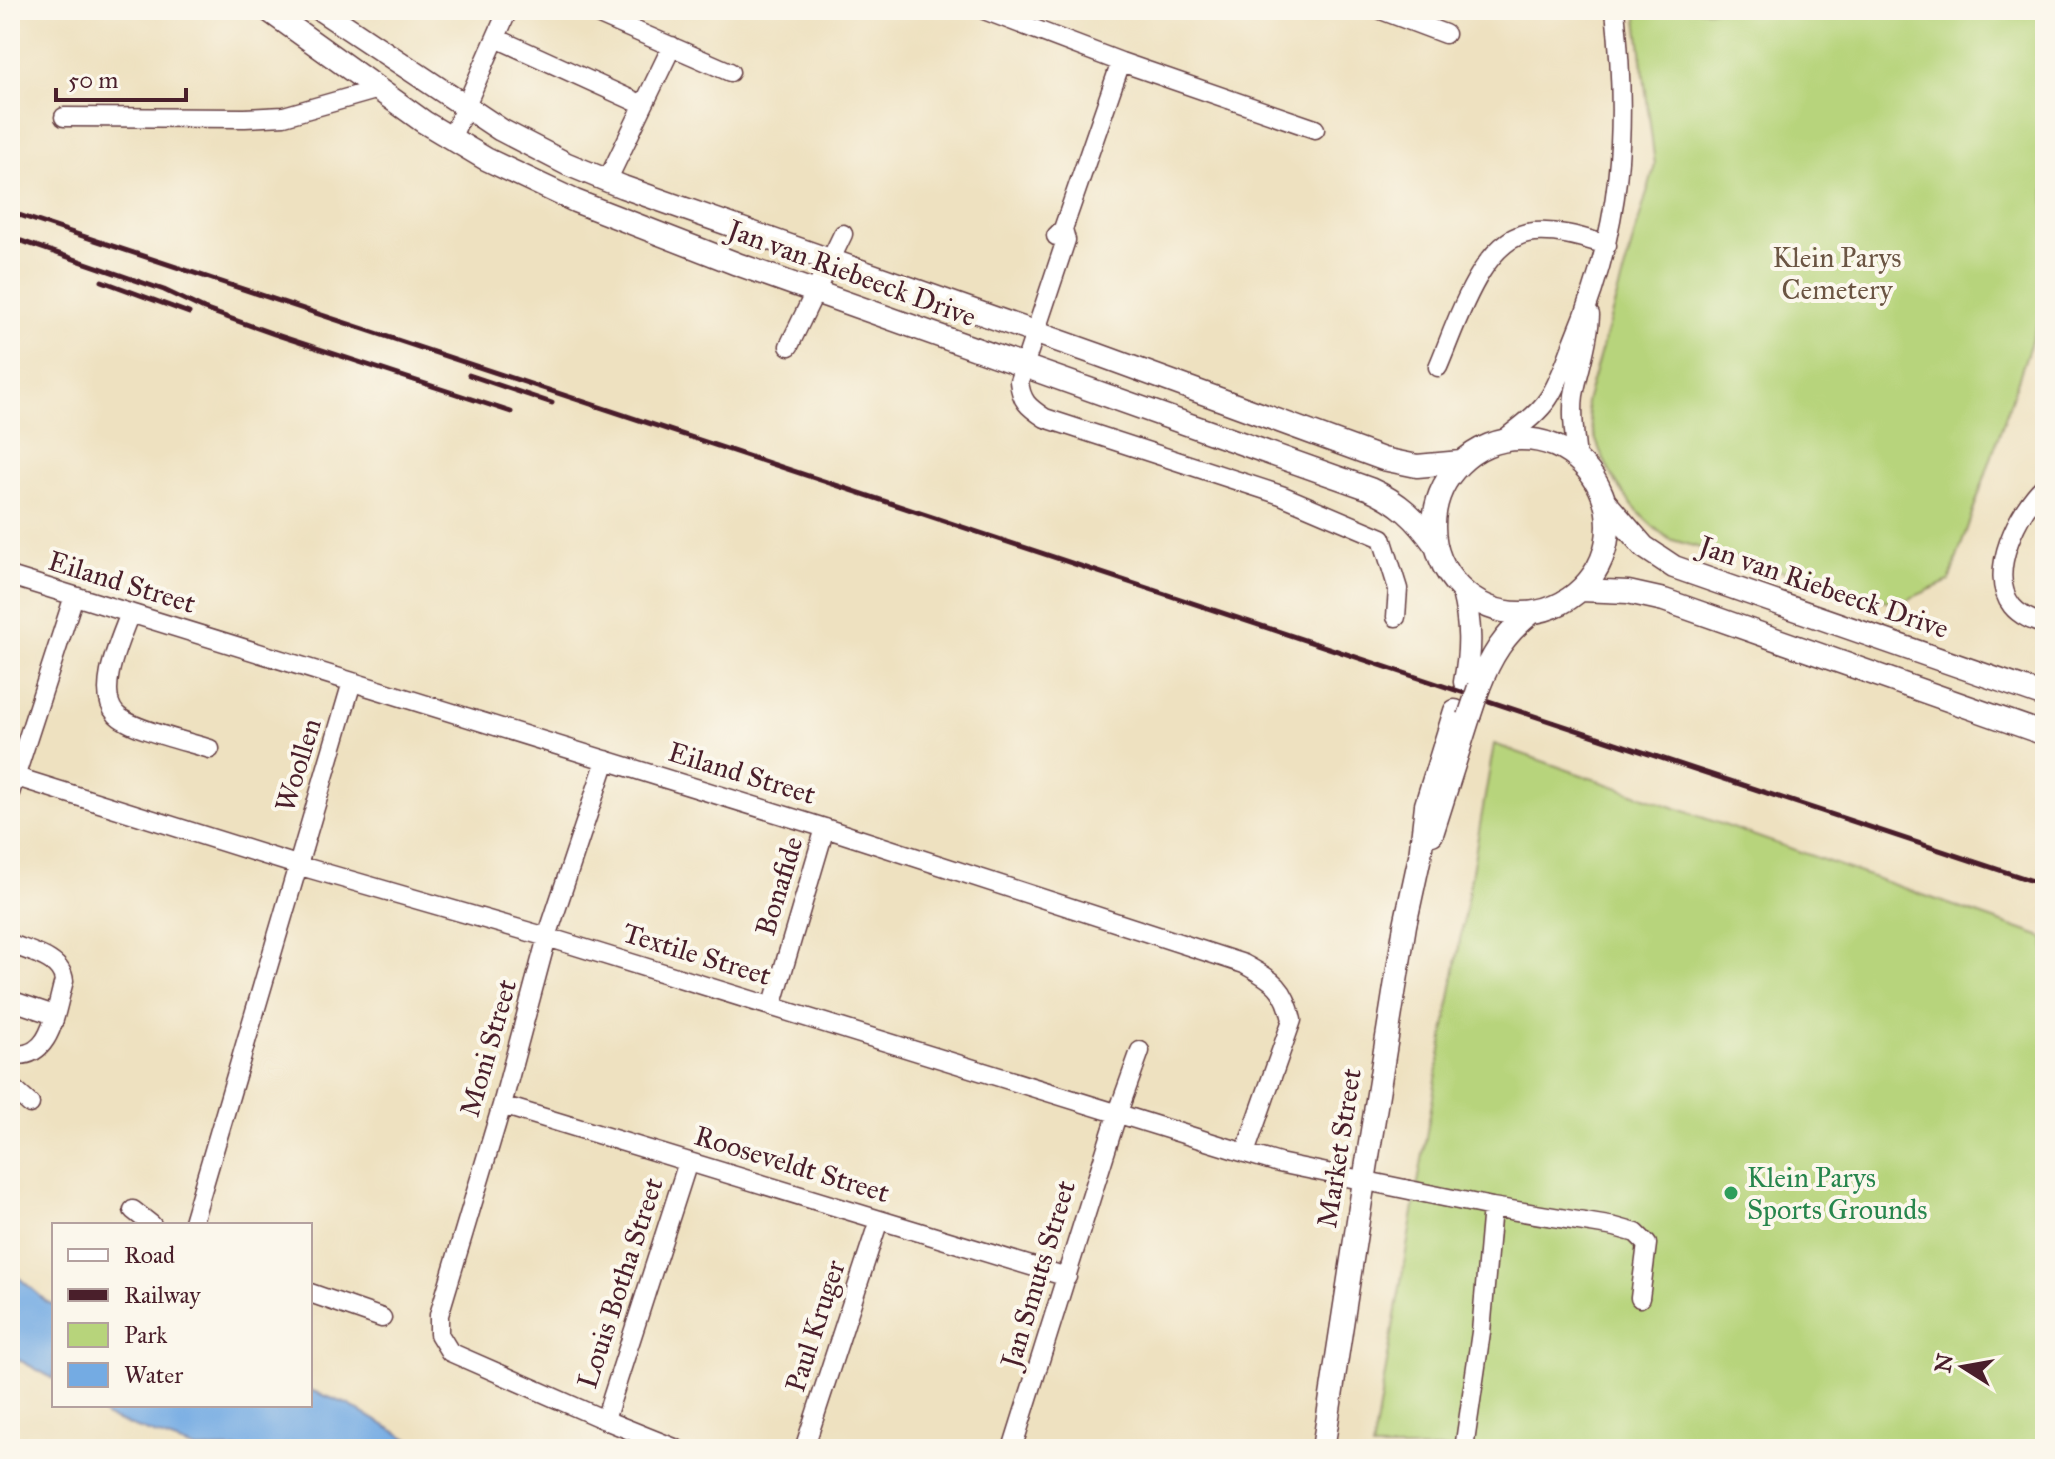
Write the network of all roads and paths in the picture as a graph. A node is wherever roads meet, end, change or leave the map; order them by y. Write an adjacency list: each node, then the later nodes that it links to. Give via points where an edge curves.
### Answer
1 (321, 10): 15 (main road, Jan van Riebeeck Drive)
2 (508, 10): 9 (street)
3 (588, 10): 10 (street)
4 (984, 10): 11 (street)
5 (1382, 10): 8 (street)
6 (1615, 10): 21 (street, via 1622,84 1621,167)
7 (271, 11): 13 (main road, Jan van Riebeeck Drive)
8 (1445, 34)
9 (496, 38): 14 (street); 15 (street)
10 (672, 46): 12 (street); 14 (street)
11 (1121, 62): 17 (street); 25 (street, via 1063,229 1054,239)
12 (730, 72)
13 (379, 89): 16 (street, via 284,116); 18 (main road, Jan van Riebeeck Drive)
14 (643, 105): 19 (street)
15 (465, 108): 18 (street); 19 (main road, Jan van Riebeeck Drive)
16 (64, 117)
17 (1315, 129)
18 (451, 139): 23 (main road, Jan van Riebeeck Drive, via 575,201)
19 (607, 181): 22 (main road, Jan van Riebeeck Drive)
20 (843, 234): 22 (street)
21 (1607, 245): 24 (street); 28 (street, via 1560,232 1530,231 1505,243 1481,268)
22 (828, 261): 23 (street); 25 (main road, Jan van Riebeeck Drive)
23 (815, 292): 26 (street); 27 (main road, Jan van Riebeeck Drive)
24 (1591, 300): 29 (street, via 1548,399); 30 (street, via 1589,335 1574,394)
25 (1029, 331): 27 (street); 31 (main road, Jan van Riebeeck Drive, via 1383,459 1417,466)
26 (789, 346)
27 (1025, 366): 34 (main road, Jan van Riebeeck Drive, via 1386,496 1418,522); 41 (street, via 1020,397 1045,418 1281,495 1382,538 1398,589)
28 (1438, 367)
29 (1503, 440): 30 (main road, via 1530,438); 31 (main road)
30 (1577, 458): 33 (main road)
31 (1461, 462): 34 (main road, via 1437,500)
32 (2045, 485): 42 (street, via 2016,523 2002,573 2011,605)
33 (1605, 502): 36 (main road, via 1605,549); 45 (main road, Jan van Riebeeck Drive, via 1644,547 1674,567)
34 (1435, 545): 37 (main road, via 1445,571)
35 (10, 576): 38 (street, Eiland Street)
36 (1581, 590): 40 (main road, via 1557,606); 46 (main road, via 1664,600)
37 (1463, 592): 40 (main road, via 1483,606); 44 (main road, Market Street, via 1470,620)
38 (74, 596): 39 (street, Eiland Street); 49 (street)
39 (130, 613): 43 (street, Eiland Street); 47 (street, via 112,659 108,686 115,714)
40 (1530, 614): 44 (main road, Market Street, via 1501,640)
41 (1396, 617)
42 (2045, 625)
43 (352, 682): 48 (street, Eiland Street); 51 (street, Woollen)
44 (1472, 684): 65 (main road, Market Street, via 1426,805)
45 (2045, 696)
46 (2045, 734)
47 (210, 749)
48 (606, 760): 50 (street, Eiland Street); 52 (street, Moni Street)
49 (11, 782): 51 (street, Textile Street)
50 (825, 828): 55 (street, Bonafide); 63 (street, Eiland Street, via 1244,964 1272,980 1288,997 1292,1020)
51 (297, 865): 52 (street, Textile Street); 70 (street, Woollen)
52 (547, 937): 55 (street, Textile Street); 61 (street, Moni Street)
53 (11, 944): 56 (street, via 63,972)
54 (10, 1000): 56 (street)
55 (772, 1007): 62 (street, Textile Street)
56 (54, 1015): 58 (street, via 46,1043 37,1051)
57 (1140, 1051): 62 (street, Jan Smuts Street)
58 (10, 1054)
59 (10, 1086): 60 (street)
60 (30, 1104)
61 (502, 1105): 64 (street, Rooseveldt Street); 75 (street, Moni Street, via 439,1315 439,1334 450,1352)
62 (1117, 1115): 63 (street, Textile Street); 71 (street, Jan Smuts Street)
63 (1245, 1153): 65 (street, Textile Street)
64 (688, 1162): 68 (street, Rooseveldt Street); 75 (street, Louis Botha Street)
65 (1364, 1181): 66 (street, Textile Street); 79 (main road, Market Street)
66 (1492, 1207): 73 (street, Textile Street, via 1636,1233 1647,1244); 80 (street)
67 (133, 1210): 69 (street)
68 (879, 1220): 71 (street, Rooseveldt Street); 77 (street, Paul Kruger)
69 (149, 1223)
70 (193, 1223)
71 (1067, 1277): 78 (street, Jan Smuts Street)
72 (312, 1294): 74 (street)
73 (1640, 1298)
74 (382, 1318)
75 (605, 1420): 76 (street)
76 (677, 1449)
77 (804, 1449)
78 (1012, 1449)
79 (1323, 1449)
80 (1464, 1449)

